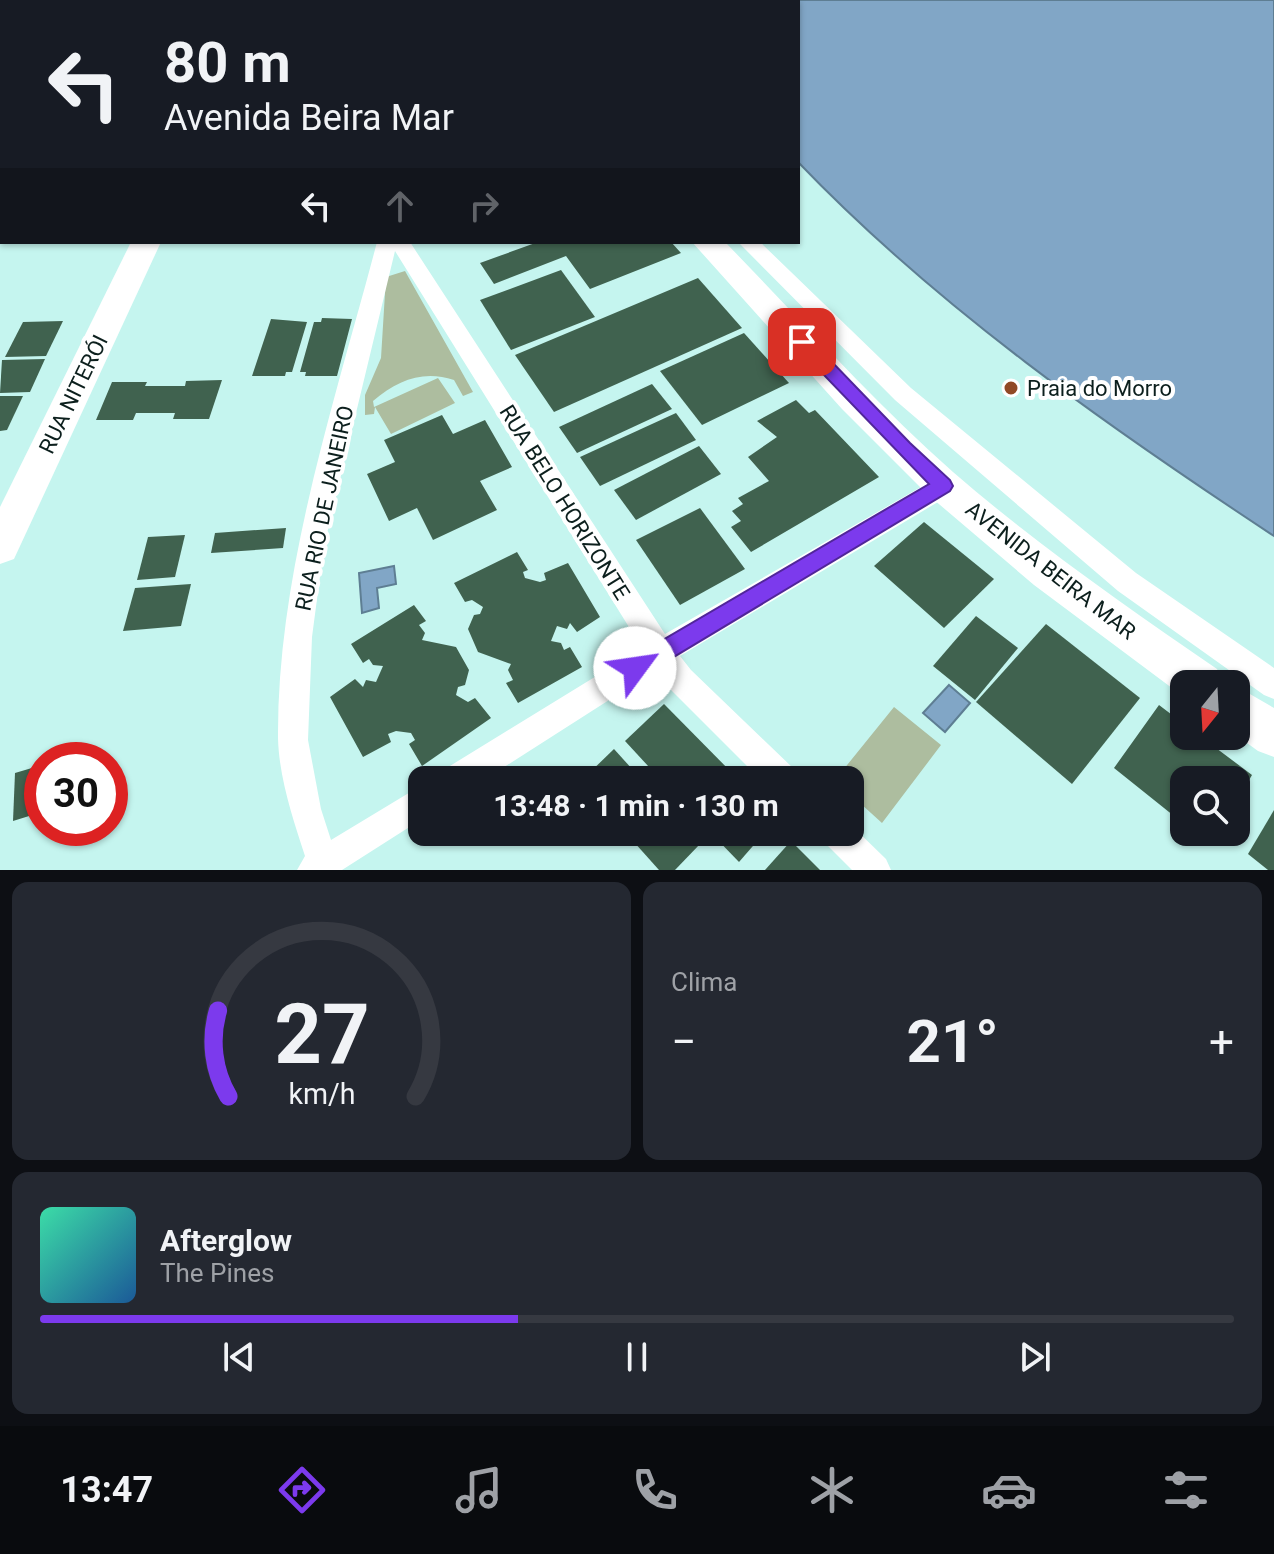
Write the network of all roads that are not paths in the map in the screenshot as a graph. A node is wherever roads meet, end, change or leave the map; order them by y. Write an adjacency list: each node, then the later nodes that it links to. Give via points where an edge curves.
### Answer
1 (145, 244): 7 (street, RUA NITERÓI)
2 (386, 244): 17 (street, RUA RIO DE JANEIRO, via 311,546 298,637 293,740)
3 (401, 244): 8 (street, RUA BELO HORIZONTE)
4 (709, 244): 6 (street, AVENIDA BEIRA MAR)
5 (750, 244): 10 (street, via 914,404 1127,582)
6 (944, 486): 8 (street); 9 (street, AVENIDA BEIRA MAR)
7 (0, 547)
8 (660, 652): 13 (street); 14 (street, RUA BELO HORIZONTE, via 681,680)
9 (1183, 670)
10 (1274, 685)
11 (1250, 718): 12 (street)
12 (1274, 735)
13 (478, 766)
14 (769, 766)
15 (408, 810): 17 (street)
16 (850, 846): 18 (street)
17 (320, 868)
18 (875, 870)

